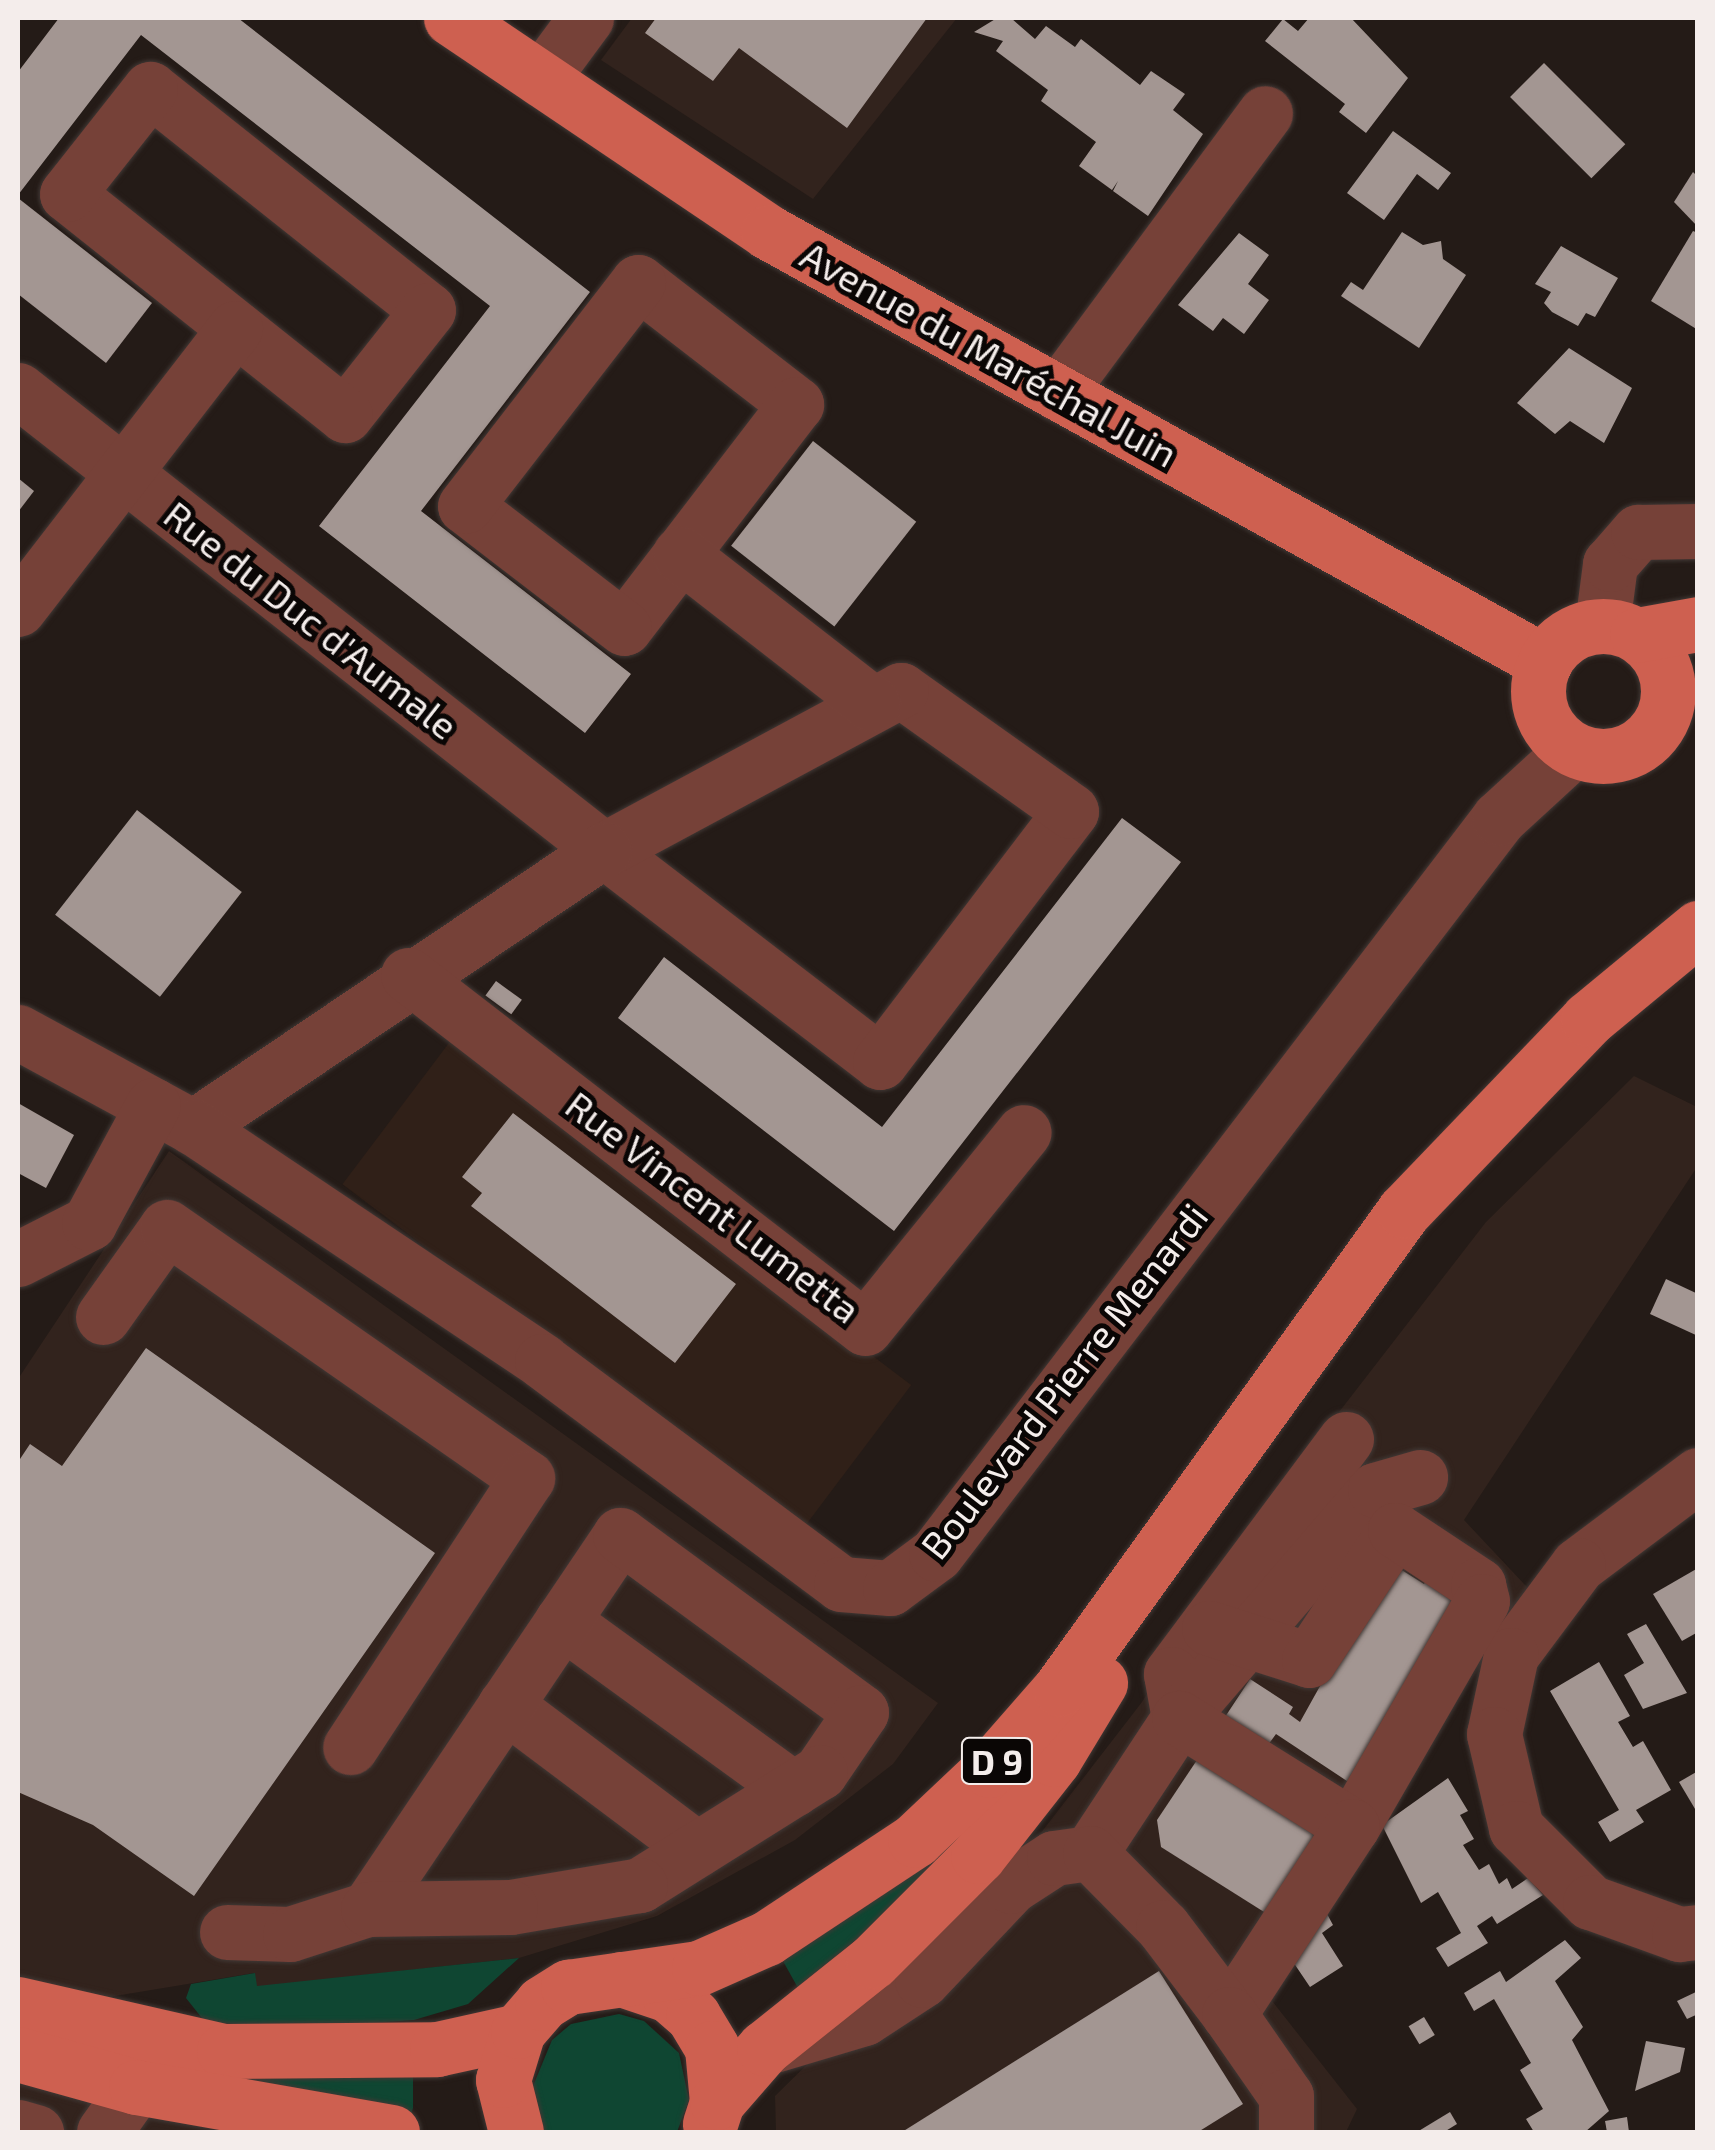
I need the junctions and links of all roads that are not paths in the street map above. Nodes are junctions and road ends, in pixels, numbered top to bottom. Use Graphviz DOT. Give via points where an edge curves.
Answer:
graph roads {
  1 [pos="450,18"];
  2 [pos="586,18"];
  3 [pos="542,79"];
  4 [pos="1266,112"];
  5 [pos="235,328"];
  6 [pos="18,390"];
  7 [pos="1058,393"];
  8 [pos="123,472"];
  9 [pos="1698,531"];
  10 [pos="680,554"];
  11 [pos="18,609"];
  12 [pos="1698,624"];
  13 [pos="1619,630"];
  14 [pos="1545,662"];
  15 [pos="1683,696"];
  16 [pos="887,697"];
  17 [pos="1573,750"];
  18 [pos="604,850"];
  19 [pos="1698,928"];
  20 [pos="408,976"];
  21 [pos="18,1032"];
  22 [pos="173,1116"];
  23 [pos="1024,1132"];
  24 [pos="18,1259"];
  25 [pos="102,1317"];
  26 [pos="1271,1402"];
  27 [pos="1346,1440"];
  28 [pos="1698,1475"];
  29 [pos="1420,1477"];
  30 [pos="562,1621"];
  31 [pos="1222,1633"];
  32 [pos="505,1705"];
  33 [pos="1179,1718"];
  34 [pos="350,1746"];
  35 [pos="793,1789"];
  36 [pos="1352,1826"];
  37 [pos="698,1849"];
  38 [pos="1090,1853"];
  39 [pos="368,1908"];
  40 [pos="226,1932"];
  41 [pos="1698,1932"];
  42 [pos="612,1978"];
  43 [pos="18,2004"];
  44 [pos="1230,2014"];
  45 [pos="518,2031"];
  46 [pos="764,2048"];
  47 [pos="18,2054"];
  48 [pos="136,2087"];
  49 [pos="717,2120"];
  50 [pos="18,2127"];
  51 [pos="36,2132"];
  52 [pos="104,2132"];
  53 [pos="392,2132"];
  54 [pos="516,2132"];
  55 [pos="1286,2132"];
  1 -- 3 [label="main road, Avenue du Maréchal Juin"];
  2 -- 3 [label="street"];
  3 -- 7 [label="main road, Avenue du Maréchal Juin" via="768,232"];
  4 -- 7 [label="street"];
  5 -- 5 [label="street" via="345,415 428,310 150,89 67,194"];
  5 -- 8 [label="street"];
  6 -- 8 [label="street, Rue du Duc d'Aumale"];
  7 -- 14 [label="main road, Avenue du Maréchal Juin"];
  8 -- 11 [label="street"];
  8 -- 18 [label="street, Rue du Duc d'Aumale"];
  9 -- 13 [label="street" via="1638,532 1610,564"];
  10 -- 10 [label="street" via="796,404 638,282 466,506 624,628"];
  10 -- 16 [label="street"];
  12 -- 13 [label="main road"];
  13 -- 14 [label="main road" via="1568,636"];
  13 -- 15 [label="main road" via="1655,654"];
  14 -- 17 [label="main road" via="1539,702 1557,737"];
  15 -- 17 [label="main road" via="1637,747 1616,756"];
  16 -- 18 [label="street"];
  16 -- 18 [label="street" via="1071,811 880,1062"];
  17 -- 22 [label="street, Boulevard Pierre Menardi" via="1499,818 936,1554 890,1588 840,1584 542,1361"];
  18 -- 20 [label="street"];
  19 -- 26 [label="main road, D 9" via="1495,1109 1404,1211"];
  20 -- 22 [label="street"];
  20 -- 23 [label="street, Rue Vincent Lumetta" via="866,1328"];
  21 -- 22 [label="street, Boulevard Pierre Menardi"];
  22 -- 24 [label="street" via="88,1223"];
  25 -- 34 [label="street" via="167,1226 527,1478"];
  26 -- 42 [label="main road, D 9" via="1060,1689 915,1840 766,1938 699,1968"];
  26 -- 46 [label="main road, D 9" via="1054,1759 978,1856 873,1961"];
  27 -- 31 [label="street"];
  28 -- 41 [label="street" via="1578,1565 1511,1656 1494,1734 1516,1828 1590,1902 1678,1934"];
  29 -- 31 [label="street" via="1375,1490"];
  30 -- 32 [label="street"];
  30 -- 35 [label="street"];
  30 -- 35 [label="street" via="620,1534 860,1712 820,1772"];
  31 -- 33 [label="street"];
  31 -- 36 [label="street" via="1309,1660 1395,1530 1478,1585 1482,1600"];
  32 -- 37 [label="street"];
  32 -- 39 [label="street"];
  33 -- 36 [label="street"];
  33 -- 38 [label="street"];
  35 -- 37 [label="street"];
  36 -- 44 [label="street"];
  37 -- 39 [label="street" via="640,1885 510,1907"];
  38 -- 44 [label="street" via="1163,1928"];
  38 -- 46 [label="street" via="1054,1858 1012,1886 922,1980 864,2018"];
  39 -- 40 [label="street" via="290,1934"];
  42 -- 45 [label="main road" via="568,1986"];
  42 -- 49 [label="main road" via="670,1995 693,2016 712,2048"];
  43 -- 45 [label="main road" via="224,2051 437,2049"];
  44 -- 55 [label="street" via="1286,2096"];
  45 -- 54 [label="main road" via="504,2080"];
  46 -- 49 [label="main road, D 9"];
  47 -- 48 [label="main road"];
  48 -- 52 [label="street"];
  48 -- 53 [label="main road"];
  50 -- 51 [label="street"];
}
